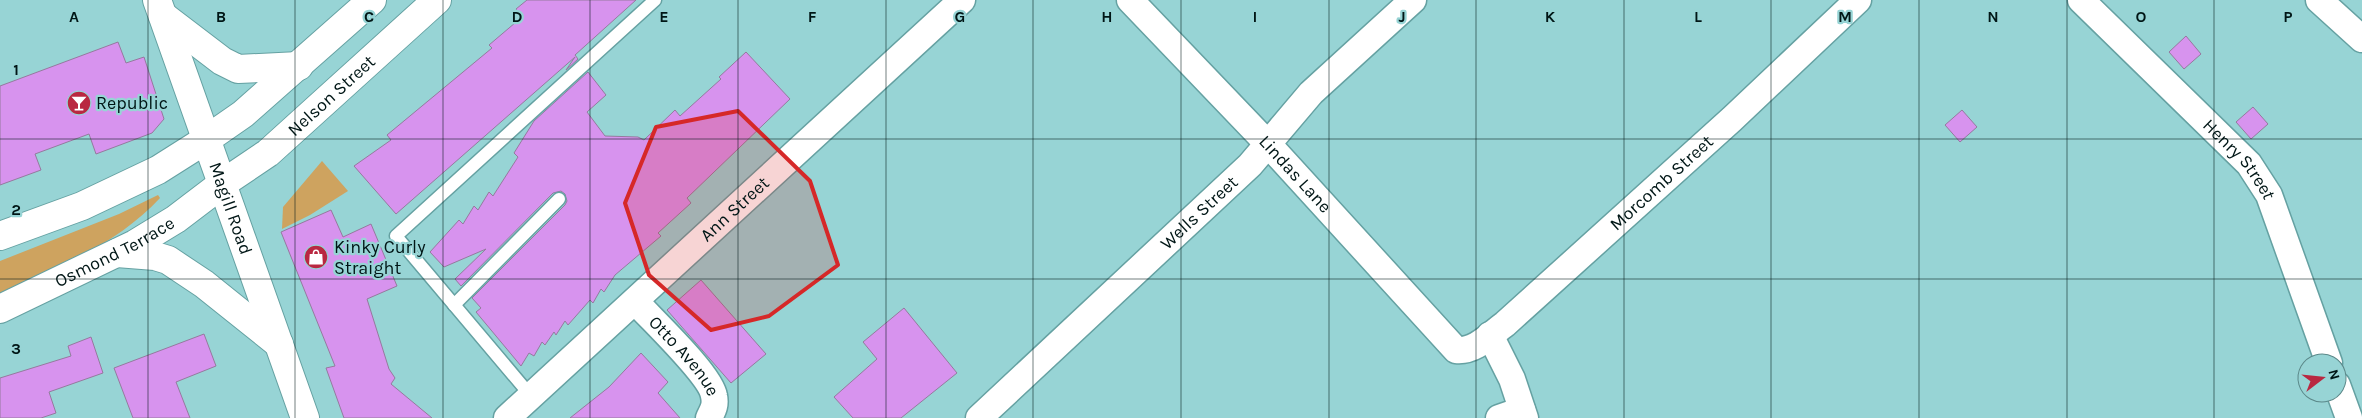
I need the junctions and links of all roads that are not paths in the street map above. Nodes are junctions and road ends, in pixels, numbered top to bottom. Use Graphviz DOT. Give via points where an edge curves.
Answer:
graph roads {
  1 [pos="372,0"];
  2 [pos="437,0"];
  3 [pos="655,0"];
  4 [pos="962,0"];
  5 [pos="1130,0"];
  6 [pos="1414,0"];
  7 [pos="1858,0"];
  8 [pos="2082,0"];
  9 [pos="2319,0"];
  10 [pos="160,8"];
  11 [pos="2362,39"];
  12 [pos="299,66"];
  13 [pos="206,139"];
  14 [pos="1268,144"];
  15 [pos="222,184"];
  16 [pos="559,199"];
  17 [pos="0,236"];
  18 [pos="117,253"];
  19 [pos="635,301"];
  20 [pos="454,305"];
  21 [pos="0,309"];
  22 [pos="1490,334"];
  23 [pos="279,344"];
  24 [pos="1456,350"];
  25 [pos="2325,353"];
  26 [pos="532,396"];
  27 [pos="2344,403"];
  28 [pos="1515,415"];
  29 [pos="305,418"];
  30 [pos="507,418"];
  31 [pos="709,418"];
  32 [pos="978,418"];
  33 [pos="2349,418"];
  1 -- 12 [label="main road"];
  2 -- 15 [label="main road, Nelson Street" via="268,153"];
  3 -- 20 [label="lane" via="396,236"];
  4 -- 19 [label="street, Ann Street"];
  5 -- 14 [label="street, Lindas Lane"];
  6 -- 14 [label="street, Wells Street" via="1311,93"];
  7 -- 22 [label="street, Morcomb Street" via="1732,120"];
  8 -- 25 [label="street, Henry Street" via="2249,164 2262,181"];
  9 -- 11 [label="street"];
  10 -- 12 [label="main road" via="222,61 238,69"];
  10 -- 13 [label="main road, Magill Road"];
  12 -- 13 [label="main road" via="243,114"];
  13 -- 15 [label="main road, Magill Road"];
  13 -- 17 [label="main road" via="158,170 82,206"];
  14 -- 24 [label="street, Lindas Lane"];
  14 -- 32 [label="street, Wells Street" via="1250,166"];
  15 -- 18 [label="main road, Osmond Terrace" via="176,219"];
  15 -- 23 [label="main road, Magill Road"];
  16 -- 20 [label="lane"];
  18 -- 21 [label="main road, Osmond Terrace"];
  18 -- 23 [label="main road" via="168,260 204,284"];
  19 -- 26 [label="street, Ann Street"];
  19 -- 31 [label="street, Otto Avenue" via="704,376 714,394 715,408"];
  20 -- 26 [label="lane"];
  22 -- 24 [label="street, Morcomb Street" via="1472,348"];
  22 -- 28 [label="street" via="1512,379"];
  23 -- 29 [label="main road, Magill Road"];
  26 -- 30 [label="street, Ann Street"];
  27 -- 33 [label="street"];
}
